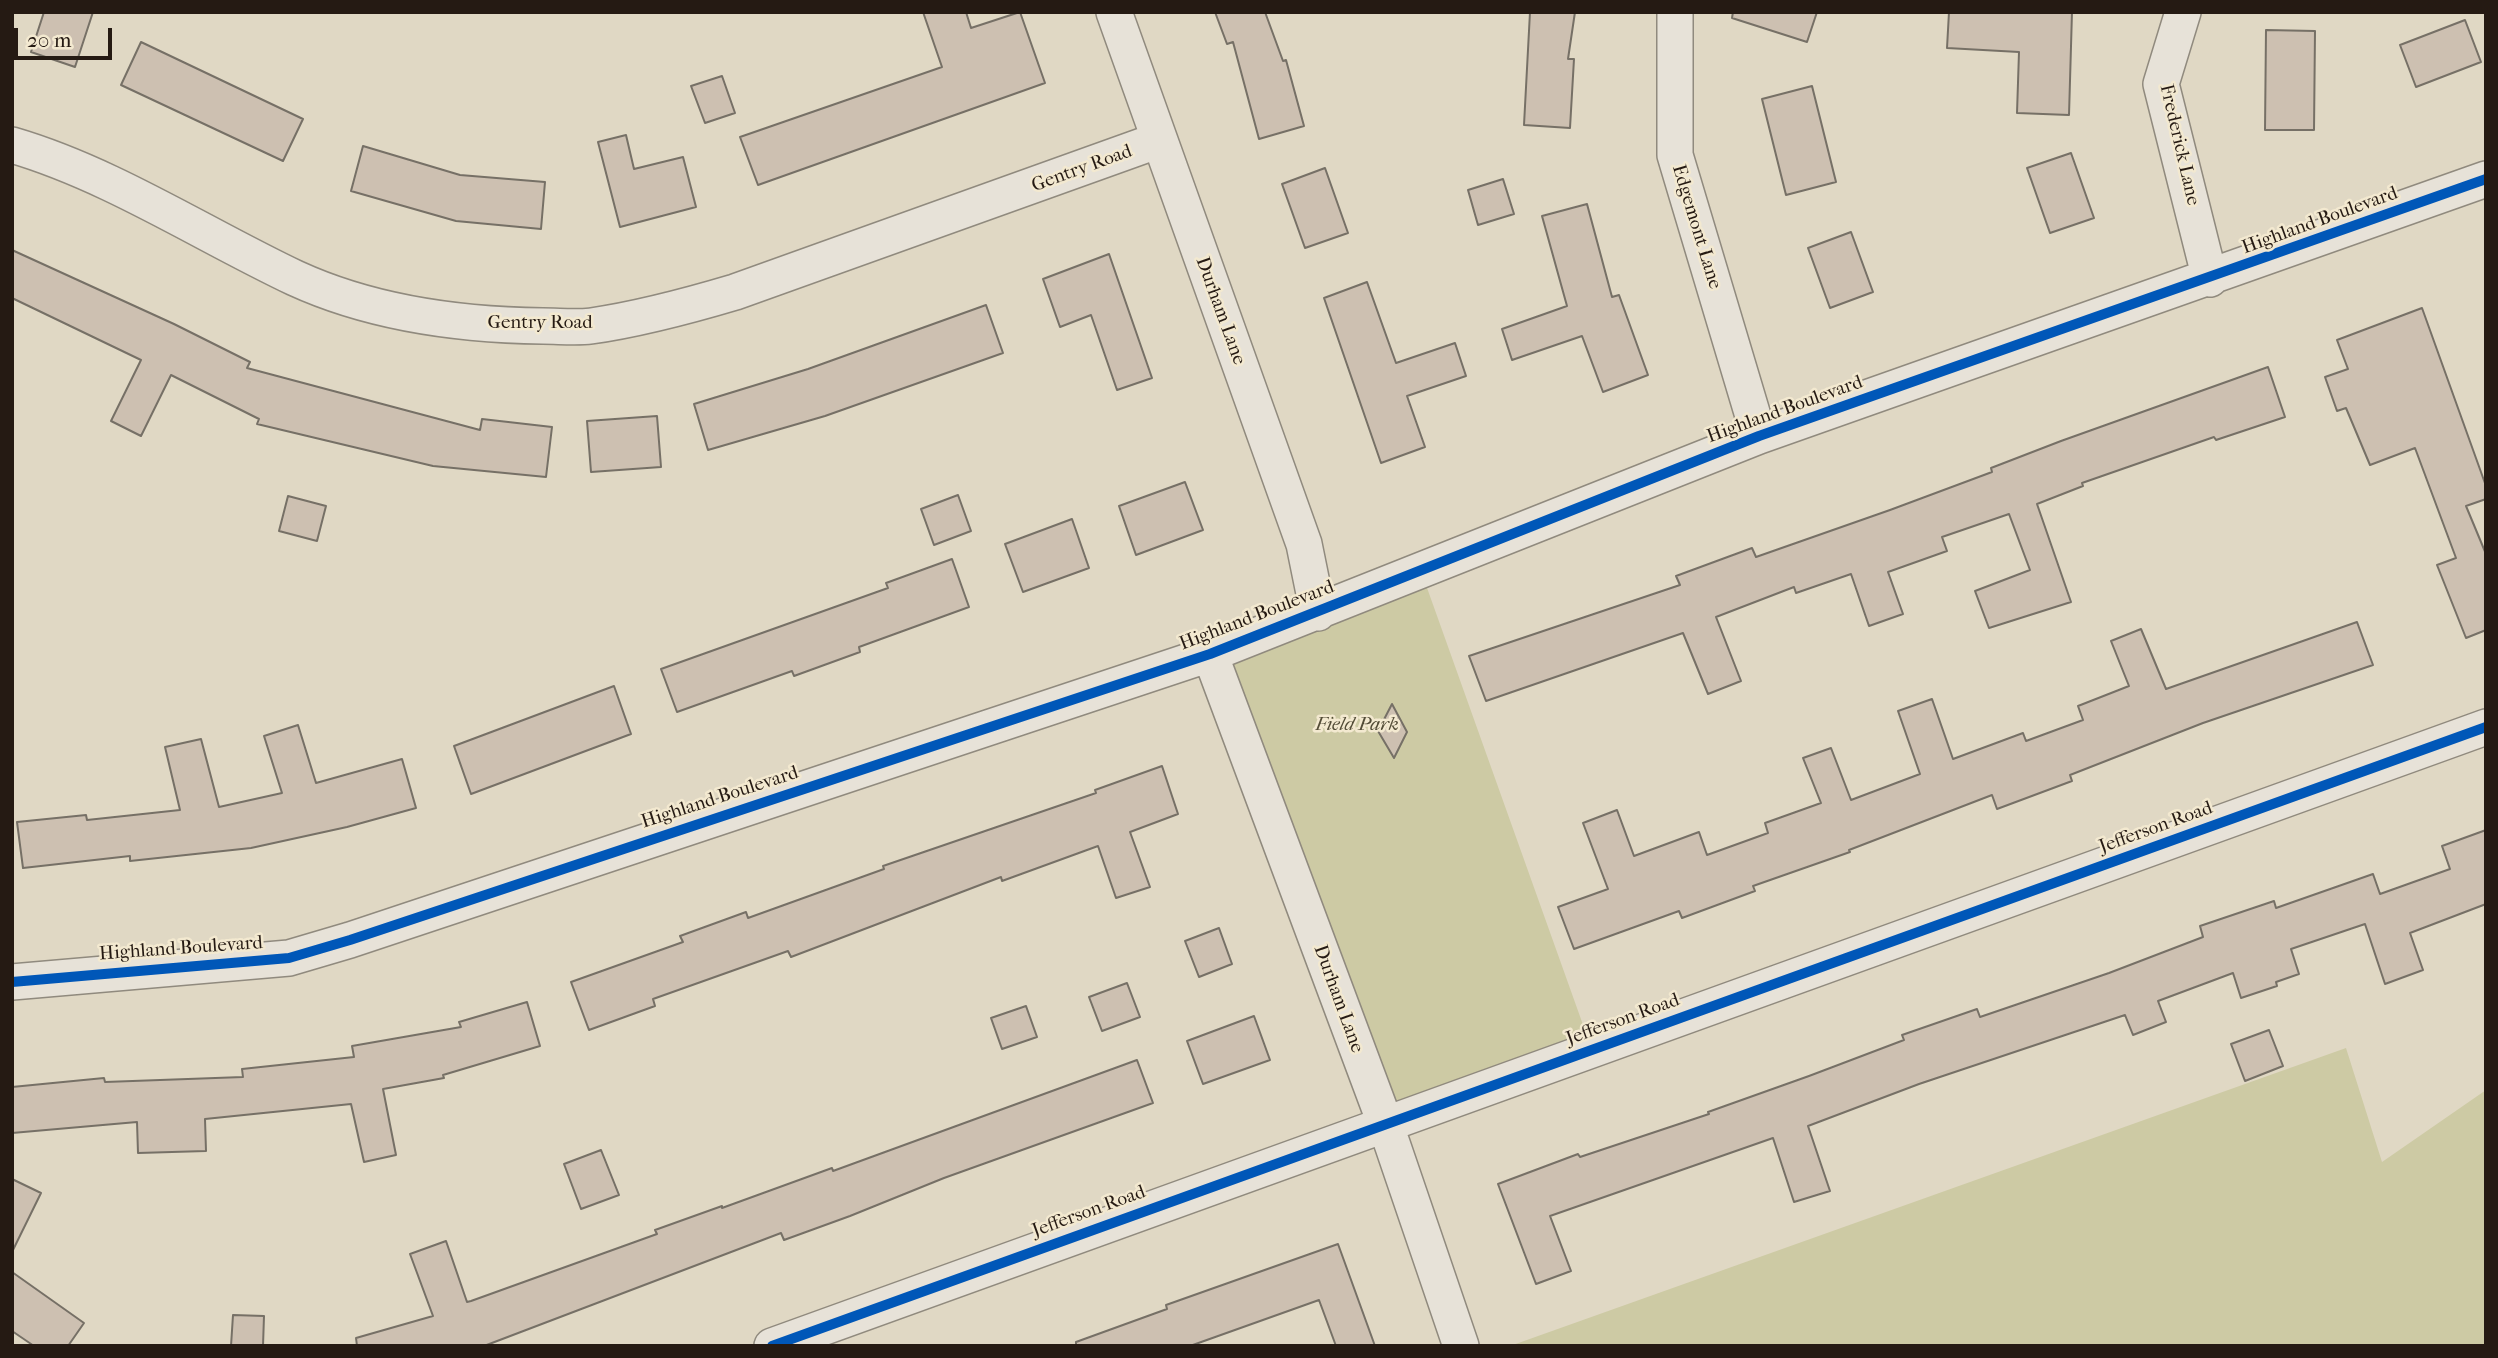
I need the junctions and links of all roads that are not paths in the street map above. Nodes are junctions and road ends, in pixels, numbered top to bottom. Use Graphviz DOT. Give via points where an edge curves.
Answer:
graph roads {
  1 [pos="1114,12"];
  2 [pos="1675,12"];
  3 [pos="2183,12"];
  4 [pos="1159,141"];
  5 [pos="12,145"];
  6 [pos="2485,183"];
  7 [pos="2210,279"];
  8 [pos="1759,436"];
  9 [pos="1318,613"];
  10 [pos="1210,654"];
  11 [pos="2486,727"];
  12 [pos="12,982"];
  13 [pos="1385,1123"];
  14 [pos="772,1346"];
  15 [pos="1461,1346"];
  1 -- 4 [label="street, Durham Lane"];
  2 -- 8 [label="street, Edgemont Lane" via="1675,155"];
  3 -- 7 [label="street, Frederick Lane" via="2161,83"];
  4 -- 5 [label="street, Gentry Road" via="735,292 665,312 589,326 437,319 367,303 298,279 86,172"];
  4 -- 9 [label="street, Durham Lane" via="1304,544"];
  6 -- 7 [label="street, Highland Boulevard"];
  7 -- 8 [label="street, Highland Boulevard"];
  8 -- 9 [label="street, Highland Boulevard"];
  9 -- 10 [label="street, Highland Boulevard"];
  10 -- 12 [label="street, Highland Boulevard" via="289,958"];
  10 -- 13 [label="street, Durham Lane"];
  11 -- 13 [label="street, Jefferson Road"];
  13 -- 14 [label="street, Jefferson Road"];
  13 -- 15 [label="street, Durham Lane"];
}
